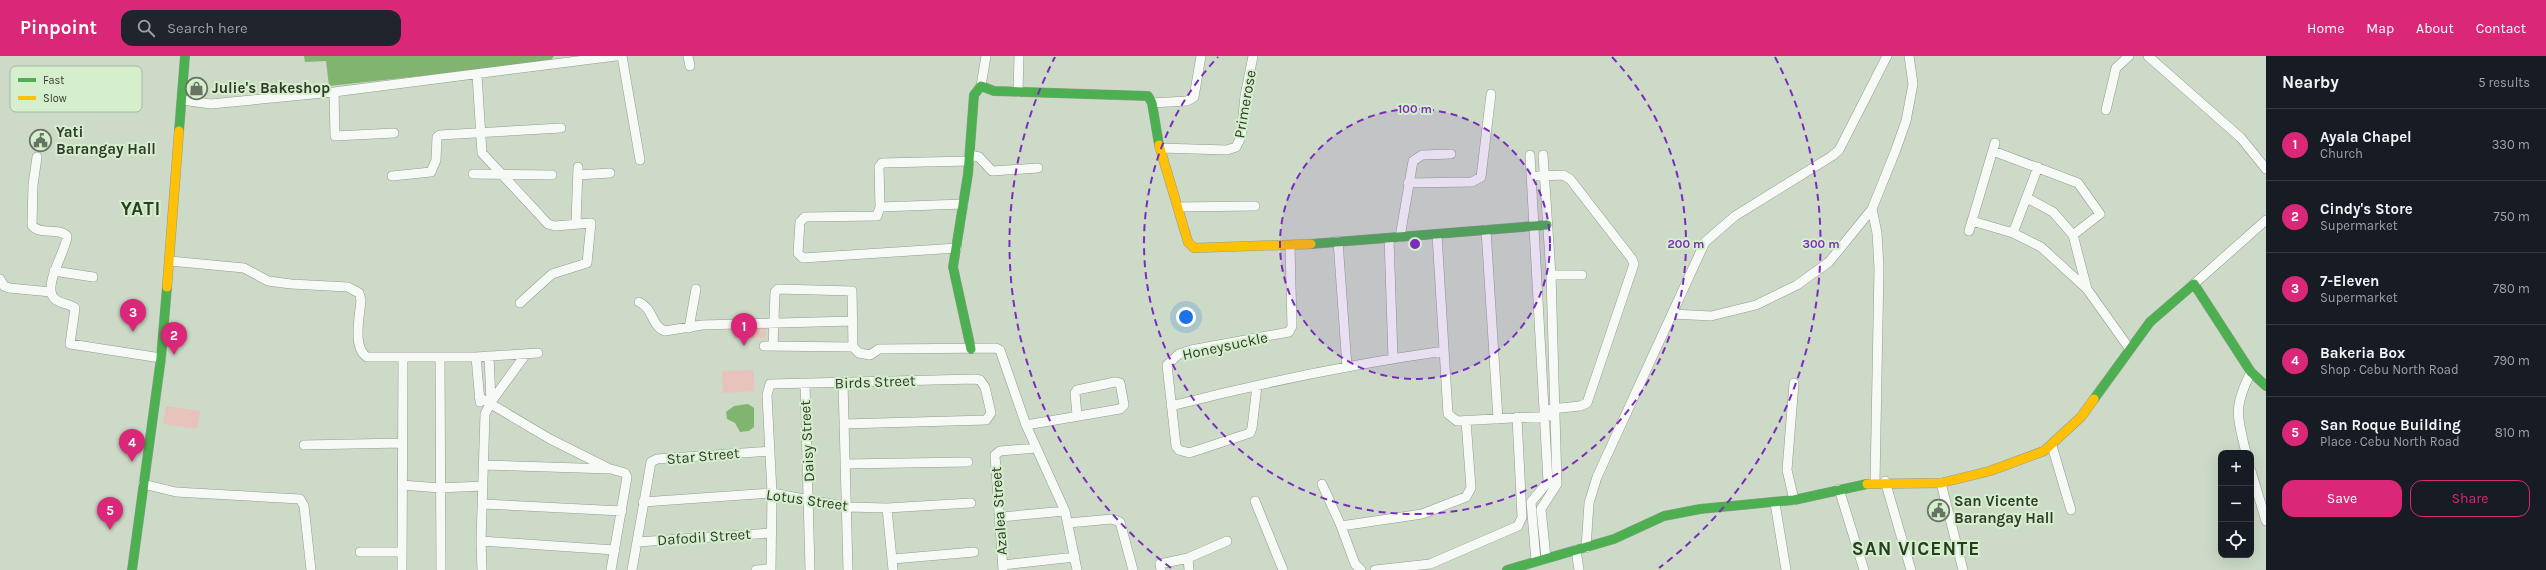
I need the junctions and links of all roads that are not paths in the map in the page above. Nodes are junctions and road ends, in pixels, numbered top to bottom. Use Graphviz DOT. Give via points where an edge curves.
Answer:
graph roads {
  1 [pos="185,56"];
  2 [pos="616,56"];
  3 [pos="622,56"];
  4 [pos="688,56"];
  5 [pos="986,56"];
  6 [pos="1019,56"];
  7 [pos="1201,56"];
  8 [pos="1254,56"];
  9 [pos="1887,56"];
  10 [pos="1909,56"];
  11 [pos="2129,56"];
  12 [pos="2148,56"];
  13 [pos="690,66"];
  14 [pos="477,75"];
  15 [pos="981,86"];
  16 [pos="334,92"];
  17 [pos="1018,92"];
  18 [pos="1491,94"];
  19 [pos="182,100"];
  20 [pos="1152,103"];
  21 [pos="2106,110"];
  22 [pos="561,128"];
  23 [pos="481,131"];
  24 [pos="394,133"];
  25 [pos="1160,148"];
  26 [pos="1451,154"];
  27 [pos="1530,155"];
  28 [pos="1543,155"];
  29 [pos="37,157"];
  30 [pos="970,158"];
  31 [pos="640,160"];
  32 [pos="2038,167"];
  33 [pos="1038,168"];
  34 [pos="2266,169"];
  35 [pos="610,173"];
  36 [pos="473,174"];
  37 [pos="501,174"];
  38 [pos="552,175"];
  39 [pos="1544,175"];
  40 [pos="392,176"];
  41 [pos="1531,177"];
  42 [pos="1408,183"];
  43 [pos="2027,198"];
  44 [pos="963,204"];
  45 [pos="1255,206"];
  46 [pos="880,207"];
  47 [pos="1178,207"];
  48 [pos="1872,209"];
  49 [pos="2266,220"];
  50 [pos="1972,221"];
  51 [pos="576,224"];
  52 [pos="1547,225"];
  53 [pos="1534,227"];
  54 [pos="1486,230"];
  55 [pos="1969,230"];
  56 [pos="2013,233"];
  57 [pos="2073,234"];
  58 [pos="1436,235"];
  59 [pos="1400,237"];
  60 [pos="1389,238"];
  61 [pos="1338,241"];
  62 [pos="1290,246"];
  63 [pos="957,248"];
  64 [pos="170,260"];
  65 [pos="54,271"];
  66 [pos="1551,275"];
  67 [pos="1582,275"];
  68 [pos="93,277"];
  69 [pos="0,279"];
  70 [pos="2194,284"];
  71 [pos="696,289"];
  72 [pos="2087,289"];
  73 [pos="51,292"];
  74 [pos="639,302"];
  75 [pos="520,303"];
  76 [pos="1672,314"];
  77 [pos="852,321"];
  78 [pos="773,324"];
  79 [pos="689,328"];
  80 [pos="853,348"];
  81 [pos="2129,348"];
  82 [pos="971,349"];
  83 [pos="1444,351"];
  84 [pos="538,353"];
  85 [pos="526,354"];
  86 [pos="489,356"];
  87 [pos="403,357"];
  88 [pos="440,357"];
  89 [pos="476,357"];
  90 [pos="161,358"];
  91 [pos="1393,358"];
  92 [pos="1347,367"];
  93 [pos="2251,372"];
  94 [pos="843,383"];
  95 [pos="1794,383"];
  96 [pos="805,384"];
  97 [pos="1257,386"];
  98 [pos="2266,386"];
  99 [pos="479,397"];
  100 [pos="491,402"];
  101 [pos="1171,406"];
  102 [pos="1556,412"];
  103 [pos="1545,413"];
  104 [pos="485,414"];
  105 [pos="1077,415"];
  106 [pos="1517,418"];
  107 [pos="1498,419"];
  108 [pos="1466,421"];
  109 [pos="844,424"];
  110 [pos="1026,425"];
  111 [pos="402,443"];
  112 [pos="304,445"];
  113 [pos="2052,446"];
  114 [pos="1036,448"];
  115 [pos="2245,450"];
  116 [pos="770,451"];
  117 [pos="968,462"];
  118 [pos="845,464"];
  119 [pos="484,465"];
  120 [pos="611,469"];
  121 [pos="1885,481"];
  122 [pos="2254,481"];
  123 [pos="1875,482"];
  124 [pos="1940,483"];
  125 [pos="143,484"];
  126 [pos="1322,484"];
  127 [pos="402,486"];
  128 [pos="483,486"];
  129 [pos="440,488"];
  130 [pos="1839,489"];
  131 [pos="772,493"];
  132 [pos="1794,500"];
  133 [pos="810,501"];
  134 [pos="1255,501"];
  135 [pos="643,502"];
  136 [pos="971,503"];
  137 [pos="1775,503"];
  138 [pos="483,504"];
  139 [pos="847,507"];
  140 [pos="887,508"];
  141 [pos="2070,510"];
  142 [pos="622,511"];
  143 [pos="1065,512"];
  144 [pos="1001,518"];
  145 [pos="2266,521"];
  146 [pos="1068,523"];
  147 [pos="1341,526"];
  148 [pos="771,533"];
  149 [pos="481,541"];
  150 [pos="1227,541"];
  151 [pos="637,542"];
  152 [pos="1586,548"];
  153 [pos="615,550"];
  154 [pos="1576,550"];
  155 [pos="360,552"];
  156 [pos="402,552"];
  157 [pos="974,552"];
  158 [pos="1075,557"];
  159 [pos="1188,558"];
  160 [pos="1546,558"];
  161 [pos="893,559"];
  162 [pos="1536,561"];
  163 [pos="1003,568"];
  164 [pos="132,570"];
  165 [pos="311,570"];
  166 [pos="402,570"];
  167 [pos="441,570"];
  168 [pos="482,570"];
  169 [pos="611,570"];
  170 [pos="632,570"];
  171 [pos="756,570"];
  172 [pos="771,570"];
  173 [pos="810,570"];
  174 [pos="848,570"];
  175 [pos="894,570"];
  176 [pos="1077,570"];
  177 [pos="1133,570"];
  178 [pos="1161,570"];
  179 [pos="1190,570"];
  180 [pos="1284,570"];
  181 [pos="1361,570"];
  182 [pos="1376,570"];
  183 [pos="1507,570"];
  184 [pos="1579,570"];
  185 [pos="1786,570"];
  186 [pos="1864,570"];
  187 [pos="1911,570"];
  188 [pos="1963,570"];
  1 -- 19 [label="street"];
  2 -- 14 [label="street"];
  3 -- 31 [label="street"];
  4 -- 13 [label="street"];
  5 -- 15 [label="street"];
  6 -- 17 [label="street"];
  7 -- 20 [label="street" via="1194,97 1186,101"];
  8 -- 25 [label="street, Primerose" via="1245,96 1241,137 1236,147 1227,150"];
  9 -- 76 [label="street" via="1839,150 1735,216 1705,242"];
  10 -- 48 [label="street" via="1913,84 1906,120"];
  11 -- 21 [label="street" via="2116,68"];
  12 -- 34 [label="street" via="2241,138"];
  14 -- 16 [label="street"];
  14 -- 23 [label="street"];
  15 -- 17 [label="street"];
  15 -- 30 [label="street" via="974,95"];
  16 -- 19 [label="street" via="211,104"];
  16 -- 24 [label="street" via="335,136"];
  17 -- 20 [label="street" via="1145,94"];
  18 -- 42 [label="street" via="1481,177 1472,182"];
  19 -- 64 [label="street"];
  20 -- 25 [label="street"];
  22 -- 23 [label="street"];
  23 -- 37 [label="street" via="482,153"];
  23 -- 40 [label="street" via="440,135 437,137 436,160 431,172"];
  25 -- 47 [label="street"];
  26 -- 42 [label="street" via="1422,155 1416,158 1410,167"];
  27 -- 41 [label="street"];
  28 -- 39 [label="street"];
  29 -- 65 [label="street" via="32,225 38,230 67,236"];
  30 -- 33 [label="street" via="979,157 992,171"];
  30 -- 44 [label="street"];
  30 -- 46 [label="street" via="882,163 879,167"];
  32 -- 43 [label="street"];
  32 -- 50 [label="street" via="1994,147"];
  32 -- 57 [label="street" via="2078,183 2100,212 2099,216"];
  35 -- 51 [label="street" via="578,171"];
  36 -- 37 [label="street"];
  37 -- 38 [label="street"];
  37 -- 51 [label="street" via="548,224"];
  39 -- 41 [label="street"];
  39 -- 52 [label="street"];
  39 -- 102 [label="street" via="1563,175 1570,178 1634,264 1589,399 1580,406"];
  41 -- 53 [label="street"];
  42 -- 59 [label="street"];
  43 -- 56 [label="street"];
  43 -- 57 [label="street" via="2053,212"];
  44 -- 46 [label="street"];
  44 -- 63 [label="street"];
  45 -- 47 [label="street"];
  46 -- 63 [label="street" via="876,217 802,218 799,255 804,258"];
  47 -- 62 [label="street" via="1188,242 1194,248"];
  48 -- 76 [label="street" via="1829,262 1797,285 1756,304 1733,311 1711,316"];
  48 -- 123 [label="street" via="1877,233 1879,268"];
  49 -- 70 [label="street"];
  50 -- 55 [label="street"];
  50 -- 56 [label="street"];
  51 -- 75 [label="street" via="591,223 587,263 552,274"];
  52 -- 53 [label="street"];
  52 -- 66 [label="street"];
  53 -- 54 [label="street"];
  53 -- 103 [label="street"];
  54 -- 58 [label="street"];
  54 -- 107 [label="street"];
  56 -- 72 [label="street" via="2040,246"];
  57 -- 72 [label="street"];
  58 -- 59 [label="street"];
  58 -- 83 [label="street"];
  59 -- 60 [label="street"];
  60 -- 61 [label="street"];
  60 -- 91 [label="street"];
  61 -- 62 [label="street"];
  61 -- 92 [label="street"];
  62 -- 101 [label="street, Honeysuckle" via="1292,326 1289,332 1179,354 1167,365"];
  63 -- 82 [label="street" via="954,272"];
  64 -- 87 [label="street" via="244,268 268,281 348,287 359,293 361,300 359,346 362,354"];
  64 -- 90 [label="street"];
  65 -- 68 [label="street"];
  65 -- 73 [label="street"];
  66 -- 67 [label="street"];
  66 -- 102 [label="street"];
  69 -- 73 [label="street" via="4,286 9,288"];
  70 -- 81 [label="street" via="2150,322"];
  70 -- 93 [label="street"];
  71 -- 79 [label="street"];
  72 -- 81 [label="street"];
  73 -- 90 [label="street" via="56,300 75,308 70,344"];
  74 -- 79 [label="street" via="648,307 653,319 663,330"];
  76 -- 152 [label="street" via="1597,477 1589,503"];
  77 -- 78 [label="street"];
  77 -- 78 [label="street" via="852,291 778,289 774,292"];
  77 -- 80 [label="street"];
  78 -- 79 [label="street" via="702,325"];
  78 -- 80 [label="street" via="768,346"];
  80 -- 82 [label="street" via="859,354 866,355 873,354 878,349"];
  81 -- 113 [label="street" via="2081,417"];
  82 -- 110 [label="street" via="996,348 1001,351"];
  83 -- 91 [label="street"];
  83 -- 108 [label="street" via="1448,414 1457,421"];
  84 -- 85 [label="street"];
  85 -- 86 [label="street"];
  85 -- 100 [label="street"];
  86 -- 89 [label="street"];
  86 -- 100 [label="street"];
  87 -- 88 [label="street"];
  87 -- 111 [label="street"];
  88 -- 89 [label="street"];
  88 -- 129 [label="street"];
  89 -- 99 [label="street"];
  90 -- 125 [label="street"];
  91 -- 92 [label="street"];
  92 -- 97 [label="street"];
  93 -- 98 [label="street"];
  93 -- 115 [label="street" via="2239,396 2236,414"];
  94 -- 96 [label="street, Birds Street"];
  94 -- 109 [label="street"];
  94 -- 109 [label="street, Birds Street" via="980,380 985,387 991,413 986,420"];
  95 -- 132 [label="street" via="1787,470"];
  96 -- 116 [label="street, Birds Street" via="770,384 767,395"];
  96 -- 133 [label="street, Daisy Street"];
  97 -- 101 [label="street"];
  97 -- 101 [label="street, Honeysuckle" via="1250,432 1188,453 1181,453 1176,446"];
  99 -- 100 [label="street"];
  99 -- 104 [label="street"];
  100 -- 104 [label="street"];
  100 -- 120 [label="street" via="550,439"];
  102 -- 103 [label="street"];
  102 -- 160 [label="street" via="1557,485 1541,509"];
  103 -- 106 [label="street"];
  103 -- 162 [label="street" via="1548,484 1532,499 1531,508"];
  104 -- 119 [label="street"];
  105 -- 105 [label="street" via="1077,390 1120,383 1123,407"];
  105 -- 110 [label="street"];
  106 -- 107 [label="street"];
  106 -- 182 [label="street" via="1522,517 1518,526 1430,564"];
  107 -- 108 [label="street"];
  108 -- 147 [label="street" via="1471,488 1466,497 1422,514"];
  109 -- 118 [label="street"];
  110 -- 114 [label="street"];
  111 -- 112 [label="street"];
  111 -- 127 [label="street"];
  113 -- 124 [label="street" via="1990,471"];
  113 -- 141 [label="street"];
  114 -- 143 [label="street" via="1055,485"];
  114 -- 144 [label="street, Azalea Street" via="997,452 995,460"];
  116 -- 131 [label="street"];
  116 -- 135 [label="street, Star Street" via="654,460 649,464"];
  117 -- 118 [label="street"];
  118 -- 139 [label="street"];
  119 -- 120 [label="street"];
  119 -- 128 [label="street"];
  120 -- 142 [label="street" via="622,471 626,475"];
  121 -- 123 [label="street"];
  121 -- 124 [label="street"];
  121 -- 187 [label="street"];
  122 -- 145 [label="street"];
  123 -- 130 [label="street"];
  124 -- 188 [label="street"];
  125 -- 164 [label="street"];
  125 -- 165 [label="street" via="176,492 300,499 304,506"];
  126 -- 147 [label="street"];
  127 -- 129 [label="street"];
  127 -- 156 [label="street"];
  128 -- 129 [label="street"];
  128 -- 138 [label="street"];
  129 -- 167 [label="street"];
  130 -- 132 [label="street"];
  130 -- 186 [label="street"];
  131 -- 133 [label="street, Lotus Street"];
  131 -- 135 [label="street, Lotus Street"];
  131 -- 148 [label="street"];
  132 -- 137 [label="street"];
  133 -- 139 [label="street, Lotus Street"];
  133 -- 173 [label="street, Daisy Street"];
  134 -- 180 [label="street"];
  135 -- 151 [label="street, Star Street"];
  136 -- 140 [label="street, Lotus Street"];
  137 -- 152 [label="street" via="1700,509 1664,516 1614,539"];
  137 -- 185 [label="street"];
  138 -- 142 [label="street"];
  138 -- 149 [label="street"];
  139 -- 140 [label="street, Lotus Street"];
  139 -- 174 [label="street"];
  140 -- 161 [label="street"];
  142 -- 153 [label="street"];
  143 -- 144 [label="street"];
  143 -- 146 [label="street"];
  144 -- 163 [label="street, Azalea Street"];
  146 -- 158 [label="street"];
  146 -- 177 [label="street" via="1112,519 1120,522"];
  147 -- 181 [label="street" via="1355,564"];
  148 -- 151 [label="street, Dafodil Street"];
  148 -- 172 [label="street"];
  149 -- 153 [label="street"];
  149 -- 168 [label="street"];
  150 -- 159 [label="street"];
  151 -- 170 [label="street, Star Street"];
  152 -- 154 [label="street"];
  153 -- 169 [label="street"];
  154 -- 160 [label="street"];
  154 -- 184 [label="street"];
  155 -- 156 [label="street"];
  156 -- 166 [label="street"];
  157 -- 161 [label="street"];
  158 -- 163 [label="street"];
  158 -- 176 [label="street"];
  159 -- 178 [label="street" via="1160,564"];
  159 -- 179 [label="street"];
  160 -- 162 [label="street"];
  161 -- 175 [label="street"];
  162 -- 183 [label="street"];
  171 -- 172 [label="street"];
}
